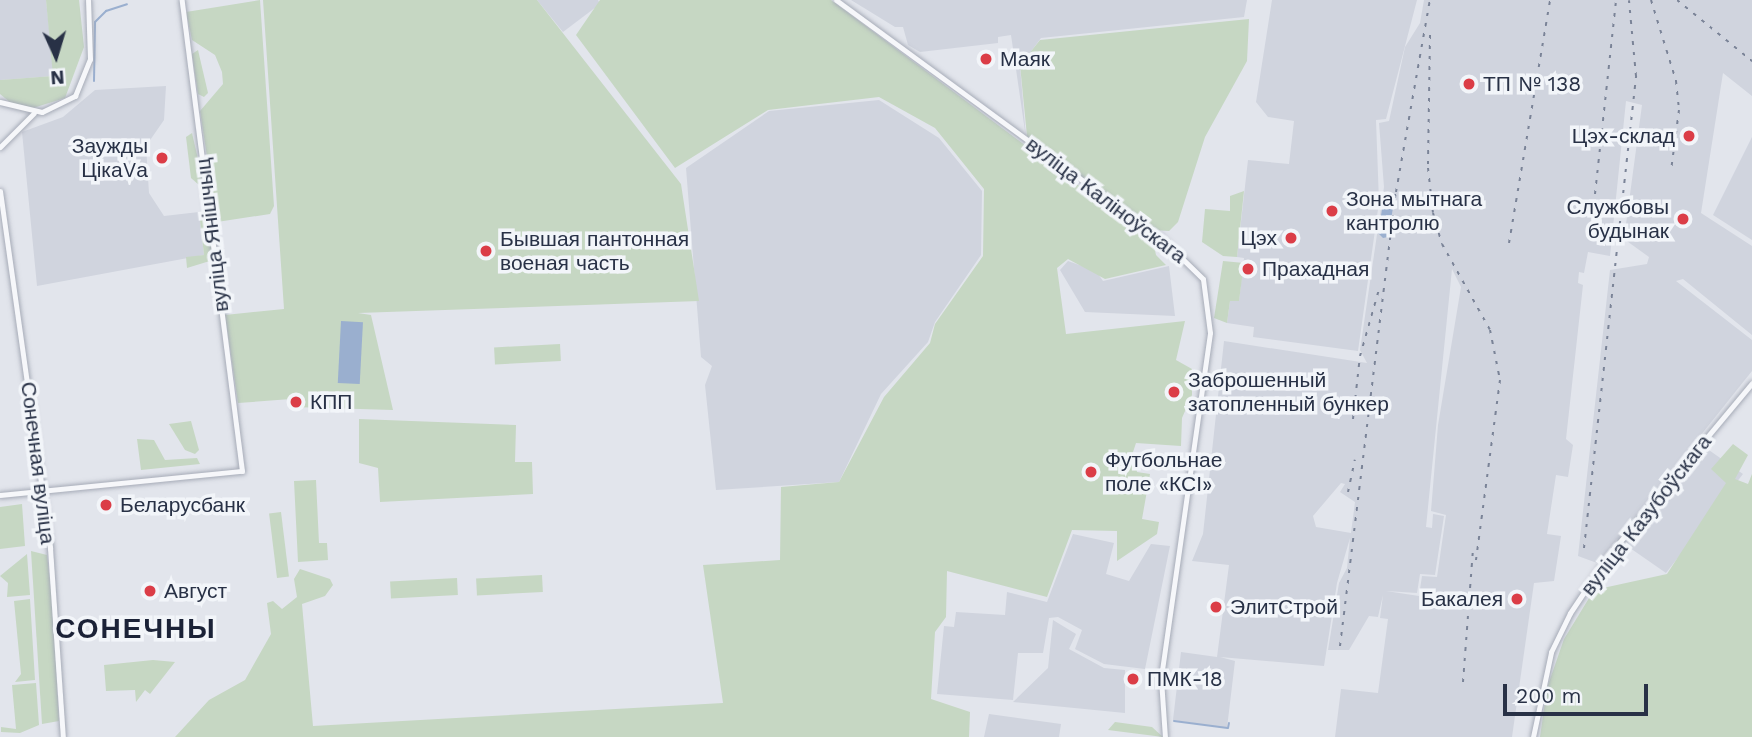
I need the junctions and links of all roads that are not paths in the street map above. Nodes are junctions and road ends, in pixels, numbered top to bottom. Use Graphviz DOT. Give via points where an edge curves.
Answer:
graph roads {
  1 [pos="88,0"];
  2 [pos="182,0"];
  3 [pos="836,0"];
  4 [pos="0,102"];
  5 [pos="34,113"];
  6 [pos="0,147"];
  7 [pos="0,191"];
  8 [pos="1752,383"];
  9 [pos="42,491"];
  10 [pos="0,495"];
  11 [pos="63,737"];
  12 [pos="1165,737"];
  13 [pos="1533,737"];
  1 -- 5 [label="street" via="90,59 83,84 66,104"];
  2 -- 9 [label="street, вуліца Янішчыц" via="242,471"];
  3 -- 12 [label="street, вуліца Каліноўскага" via="1160,237 1203,279 1210,333 1161,679"];
  4 -- 5 [label="street"];
  5 -- 6 [label="street"];
  7 -- 9 [label="street, Сонечная вуліца"];
  8 -- 13 [label="street, вуліца Казубоўскага" via="1608,556 1570,613 1551,652"];
  9 -- 10 [label="street"];
  9 -- 11 [label="street, Сонечная вуліца"];
}
